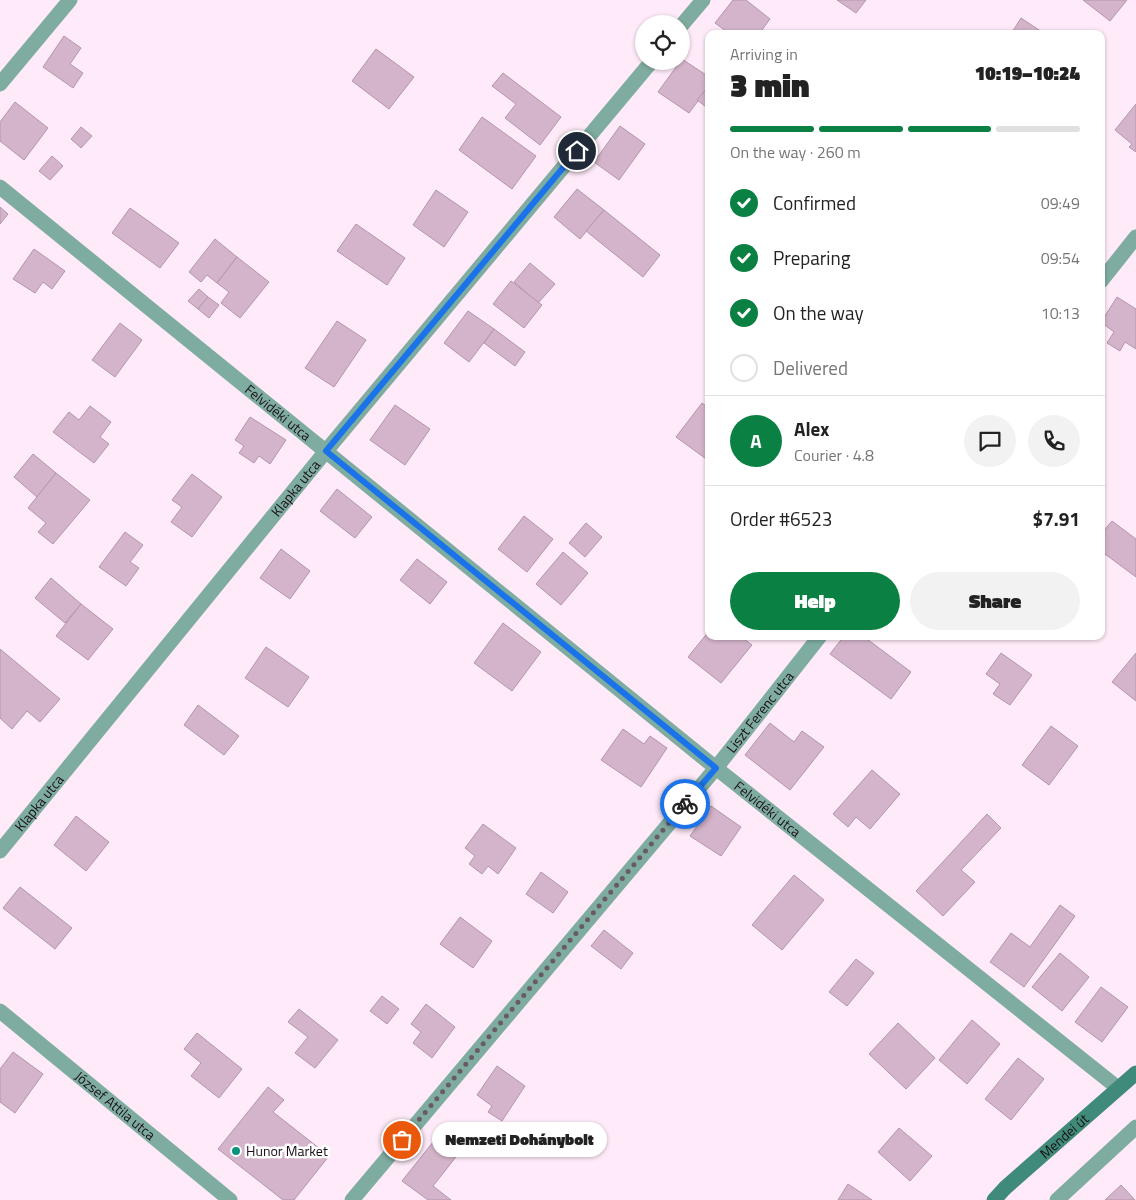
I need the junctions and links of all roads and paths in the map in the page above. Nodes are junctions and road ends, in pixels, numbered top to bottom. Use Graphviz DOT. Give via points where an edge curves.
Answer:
graph roads {
  1 [pos="70,0"];
  2 [pos="703,0"];
  3 [pos="690,15"];
  4 [pos="644,70"];
  5 [pos="0,84"];
  6 [pos="0,187"];
  7 [pos="1136,237"];
  8 [pos="1105,276"];
  9 [pos="326,451"];
  10 [pos="817,640"];
  11 [pos="716,768"];
  12 [pos="0,851"];
  13 [pos="0,1011"];
  14 [pos="1136,1073"];
  15 [pos="1118,1088"];
  16 [pos="1136,1127"];
  17 [pos="230,1200"];
  18 [pos="352,1200"];
  19 [pos="994,1200"];
  20 [pos="1058,1200"];
  1 -- 5 [label="street"];
  2 -- 3 [label="street"];
  4 -- 9 [label="street, Klapka utca"];
  6 -- 9 [label="street, Felvidéki utca"];
  7 -- 8 [label="street"];
  9 -- 11 [label="street, Felvidéki utca"];
  9 -- 12 [label="street, Klapka utca"];
  10 -- 11 [label="street, Liszt Ferenc utca"];
  11 -- 15 [label="street, Felvidéki utca"];
  11 -- 18 [label="street, Liszt Ferenc utca"];
  13 -- 17 [label="street, József Attila utca"];
  14 -- 15 [label="main road, Mendei út"];
  15 -- 19 [label="main road, Mendei út"];
  16 -- 20 [label="street"];
}
